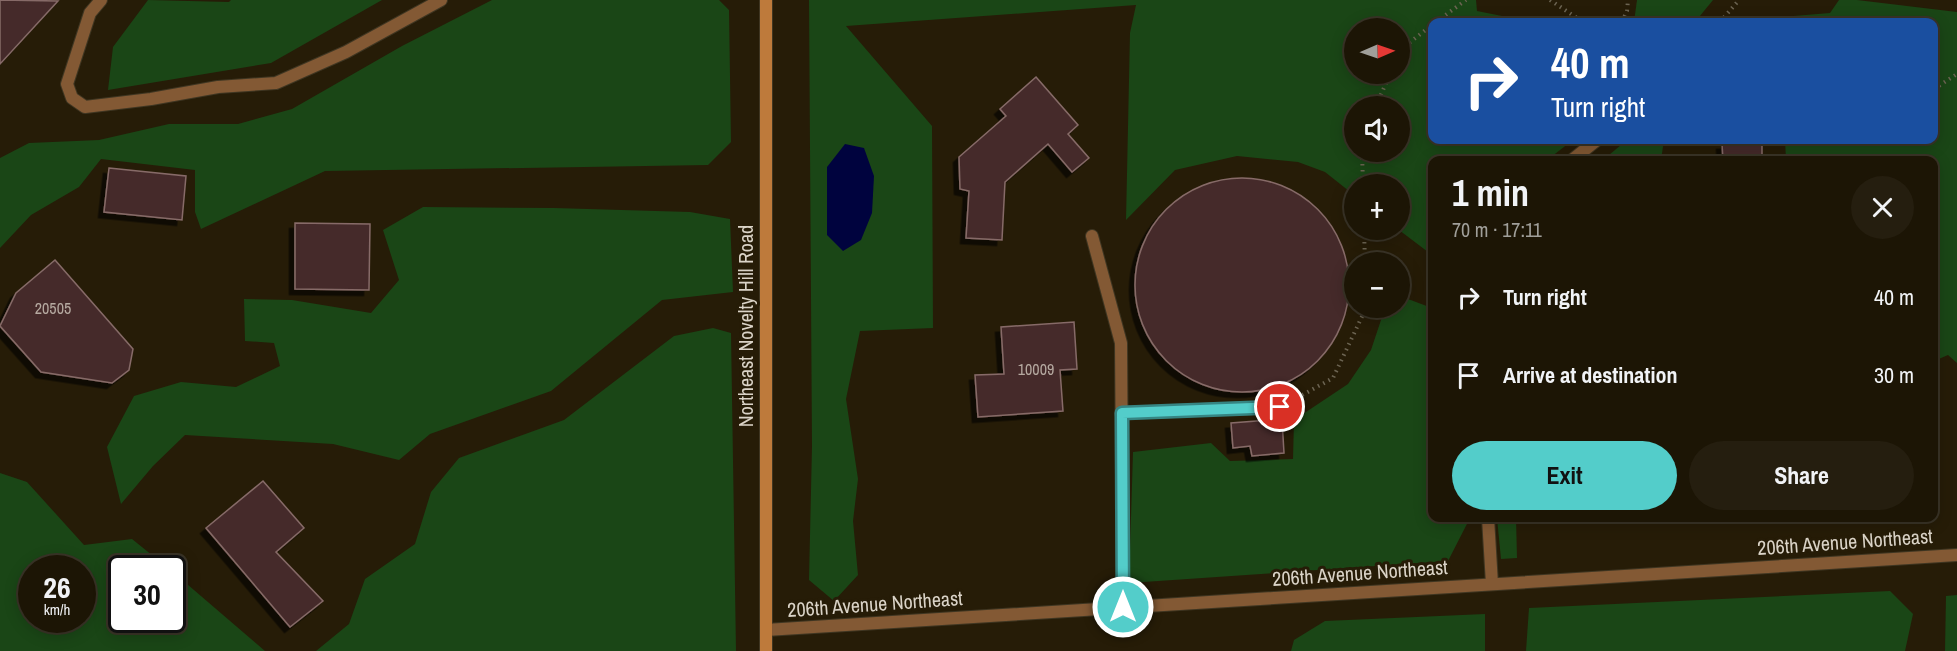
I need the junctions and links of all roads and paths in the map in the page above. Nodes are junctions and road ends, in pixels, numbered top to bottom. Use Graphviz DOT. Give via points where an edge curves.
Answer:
graph roads {
  1 [pos="101,0"];
  2 [pos="441,0"];
  3 [pos="766,0"];
  4 [pos="1466,0"];
  5 [pos="1550,0"];
  6 [pos="1628,0"];
  7 [pos="1739,0"];
  8 [pos="1442,18"];
  9 [pos="1577,18"];
  10 [pos="1624,18"];
  11 [pos="1723,18"];
  12 [pos="1428,29"];
  13 [pos="1410,42"];
  14 [pos="1957,74"];
  15 [pos="1938,86"];
  16 [pos="1593,144"];
  17 [pos="1577,156"];
  18 [pos="1092,236"];
  19 [pos="1361,318"];
  20 [pos="1280,407"];
  21 [pos="1122,413"];
  22 [pos="1488,522"];
  23 [pos="1957,555"];
  24 [pos="1492,584"];
  25 [pos="1123,607"];
  26 [pos="766,630"];
  27 [pos="766,651"];
  1 -- 2 [label="street" via="90,14 67,84 72,98 86,107 218,87 276,84 346,52"];
  3 -- 26 [label="main road, Northeast Novelty Hill Road"];
  4 -- 8 [label="path"];
  5 -- 9 [label="path"];
  6 -- 10 [label="path"];
  7 -- 11 [label="path"];
  12 -- 13 [label="path"];
  14 -- 15 [label="path"];
  16 -- 17 [label="street"];
  18 -- 21 [label="street" via="1121,343"];
  19 -- 20 [label="path" via="1333,378"];
  20 -- 21 [label="street"];
  21 -- 25 [label="street"];
  22 -- 24 [label="street"];
  23 -- 24 [label="street, 206th Avenue Northeast"];
  24 -- 25 [label="street, 206th Avenue Northeast"];
  25 -- 26 [label="street, 206th Avenue Northeast"];
  26 -- 27 [label="main road, Northeast Novelty Hill Road"];
}
